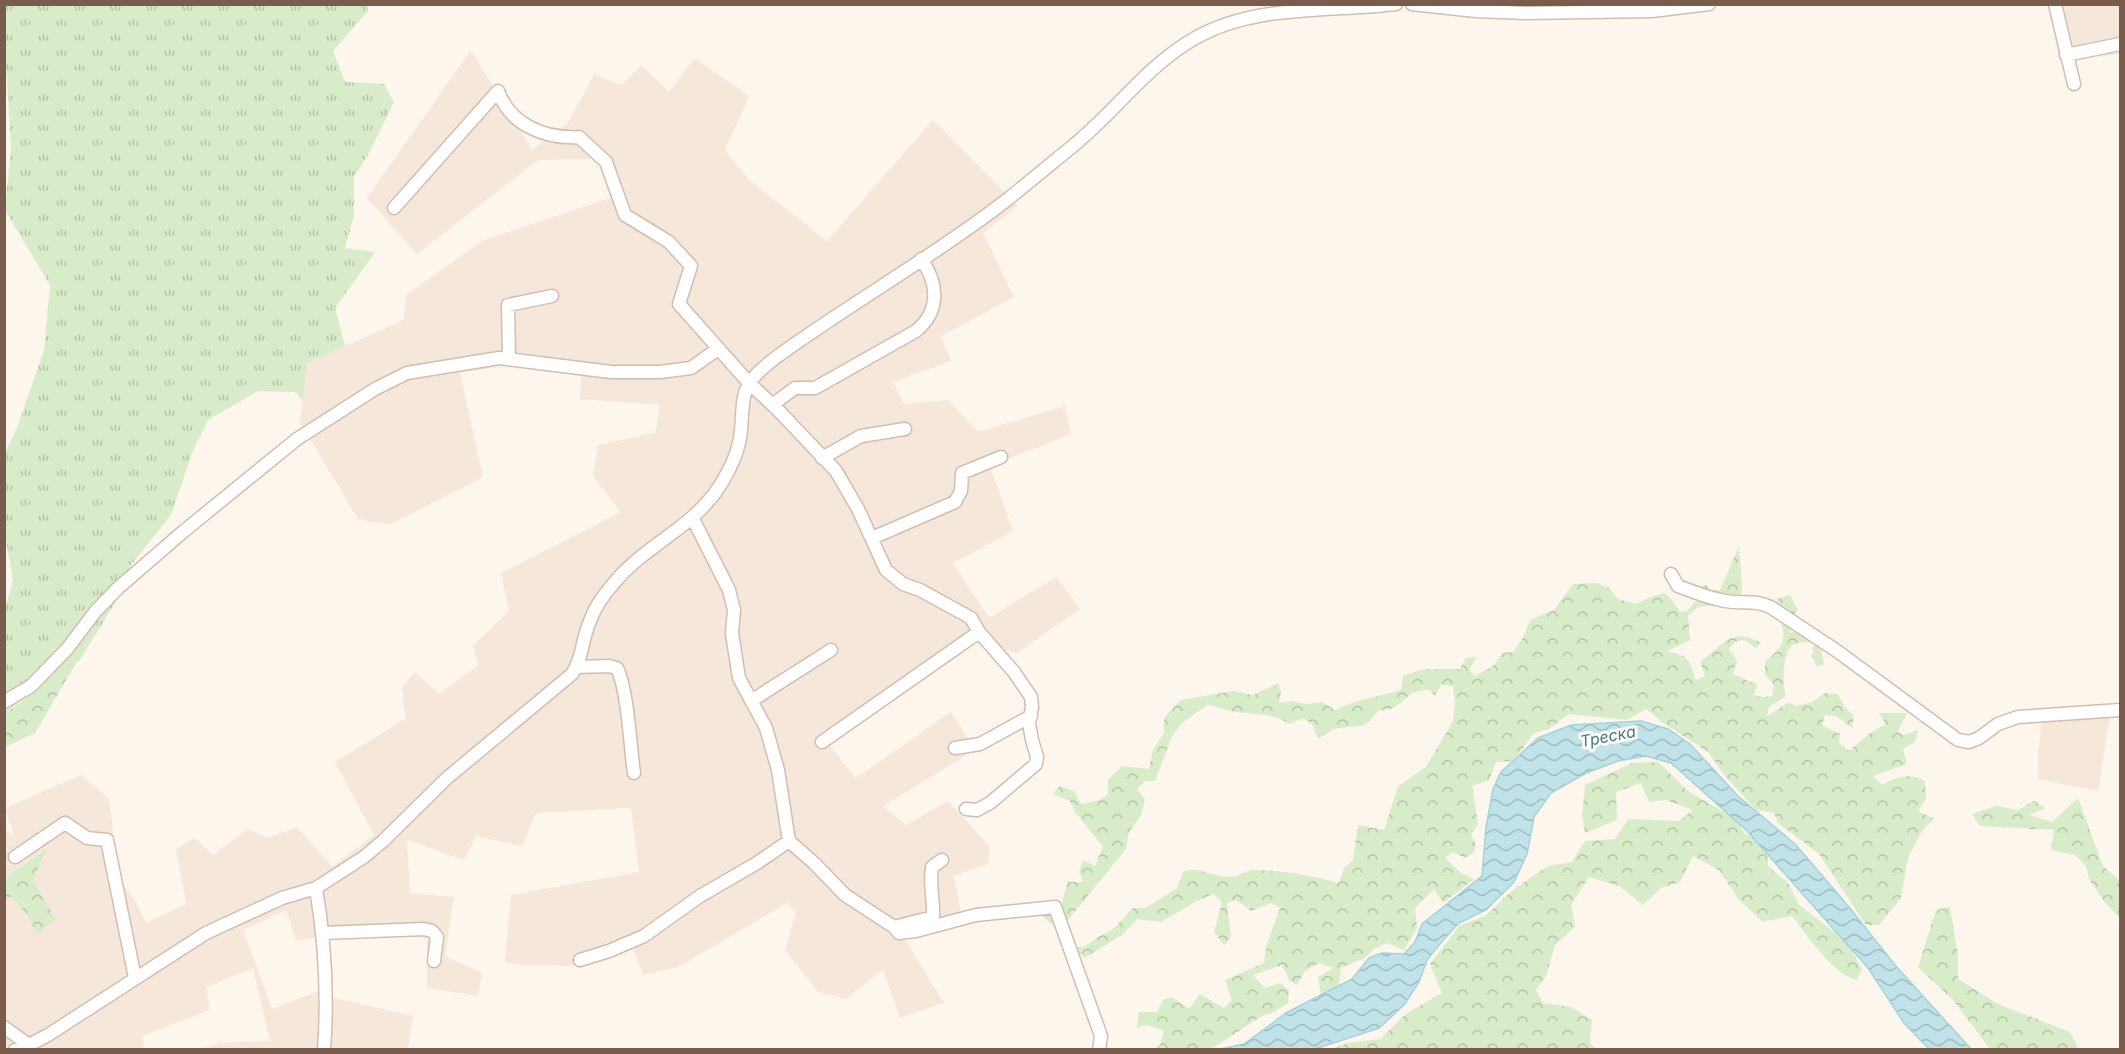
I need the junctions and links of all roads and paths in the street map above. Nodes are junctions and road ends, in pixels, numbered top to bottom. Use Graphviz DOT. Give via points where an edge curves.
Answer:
graph roads {
  1 [pos="1396,4"];
  2 [pos="1412,4"];
  3 [pos="1709,4"];
  4 [pos="2055,4"];
  5 [pos="2121,44"];
  6 [pos="2066,55"];
  7 [pos="2074,84"];
  8 [pos="394,208"];
  9 [pos="921,259"];
  10 [pos="552,296"];
  11 [pos="718,349"];
  12 [pos="509,359"];
  13 [pos="749,383"];
  14 [pos="772,405"];
  15 [pos="905,429"];
  16 [pos="1001,457"];
  17 [pos="822,458"];
  18 [pos="693,519"];
  19 [pos="872,538"];
  20 [pos="1671,574"];
  21 [pos="979,632"];
  22 [pos="831,650"];
  23 [pos="577,667"];
  24 [pos="751,701"];
  25 [pos="4,702"];
  26 [pos="2121,710"];
  27 [pos="1031,716"];
  28 [pos="822,742"];
  29 [pos="955,748"];
  30 [pos="634,773"];
  31 [pos="966,809"];
  32 [pos="789,841"];
  33 [pos="15,857"];
  34 [pos="942,860"];
  35 [pos="316,888"];
  36 [pos="894,927"];
  37 [pos="323,933"];
  38 [pos="580,960"];
  39 [pos="434,961"];
  40 [pos="135,978"];
  41 [pos="4,1027"];
  42 [pos="29,1045"];
  43 [pos="15,1050"];
  44 [pos="324,1050"];
  45 [pos="1099,1050"];
  1 -- 9 [label="street" via="1278,12 1239,20 1196,37 1147,75 1077,143 1006,200"];
  2 -- 3 [label="street" via="1527,13 1652,11"];
  4 -- 6 [label="street"];
  5 -- 6 [label="street"];
  6 -- 7 [label="street"];
  8 -- 11 [label="street" via="498,91 518,120 541,133 579,137 606,162 625,215 669,242 691,266 679,304"];
  9 -- 13 [label="street" via="796,344"];
  9 -- 14 [label="street" via="932,281 935,299 933,313 925,324 815,388 795,388"];
  10 -- 12 [label="street" via="508,305"];
  11 -- 12 [label="street" via="691,368 660,372 611,372"];
  11 -- 13 [label="street"];
  12 -- 25 [label="street" via="407,373 352,401 297,439 118,588 68,649 31,686"];
  13 -- 14 [label="street"];
  13 -- 18 [label="street" via="732,466"];
  14 -- 17 [label="street"];
  15 -- 17 [label="street" via="861,436"];
  16 -- 19 [label="street" via="962,473 961,491 955,502"];
  17 -- 19 [label="street" via="836,471"];
  18 -- 23 [label="street" via="632,562 612,585 589,621"];
  18 -- 24 [label="street" via="729,590 740,678"];
  19 -- 21 [label="street" via="886,570 903,584 971,618"];
  20 -- 26 [label="street" via="1678,586 1711,598 1762,603 1772,608 1958,740 1969,742 2018,717"];
  21 -- 27 [label="street" via="1031,697"];
  21 -- 28 [label="street"];
  22 -- 24 [label="street"];
  23 -- 30 [label="street" via="617,668"];
  23 -- 35 [label="street" via="447,778 383,841"];
  24 -- 32 [label="street" via="766,728 778,770"];
  27 -- 29 [label="street" via="980,744"];
  27 -- 31 [label="street" via="1036,764 990,803 977,810"];
  32 -- 36 [label="street" via="845,895"];
  32 -- 38 [label="street" via="644,936"];
  33 -- 40 [label="street" via="65,823 87,838 107,840"];
  34 -- 36 [label="street" via="932,867 933,917"];
  35 -- 37 [label="street"];
  35 -- 40 [label="street" via="282,898 206,933"];
  36 -- 45 [label="street" via="899,933 916,931 976,915 1055,907 1101,1036"];
  37 -- 39 [label="street" via="432,931 437,937"];
  37 -- 44 [label="street" via="327,1013"];
  40 -- 42 [label="street"];
  41 -- 42 [label="street"];
  42 -- 43 [label="street"];
}
